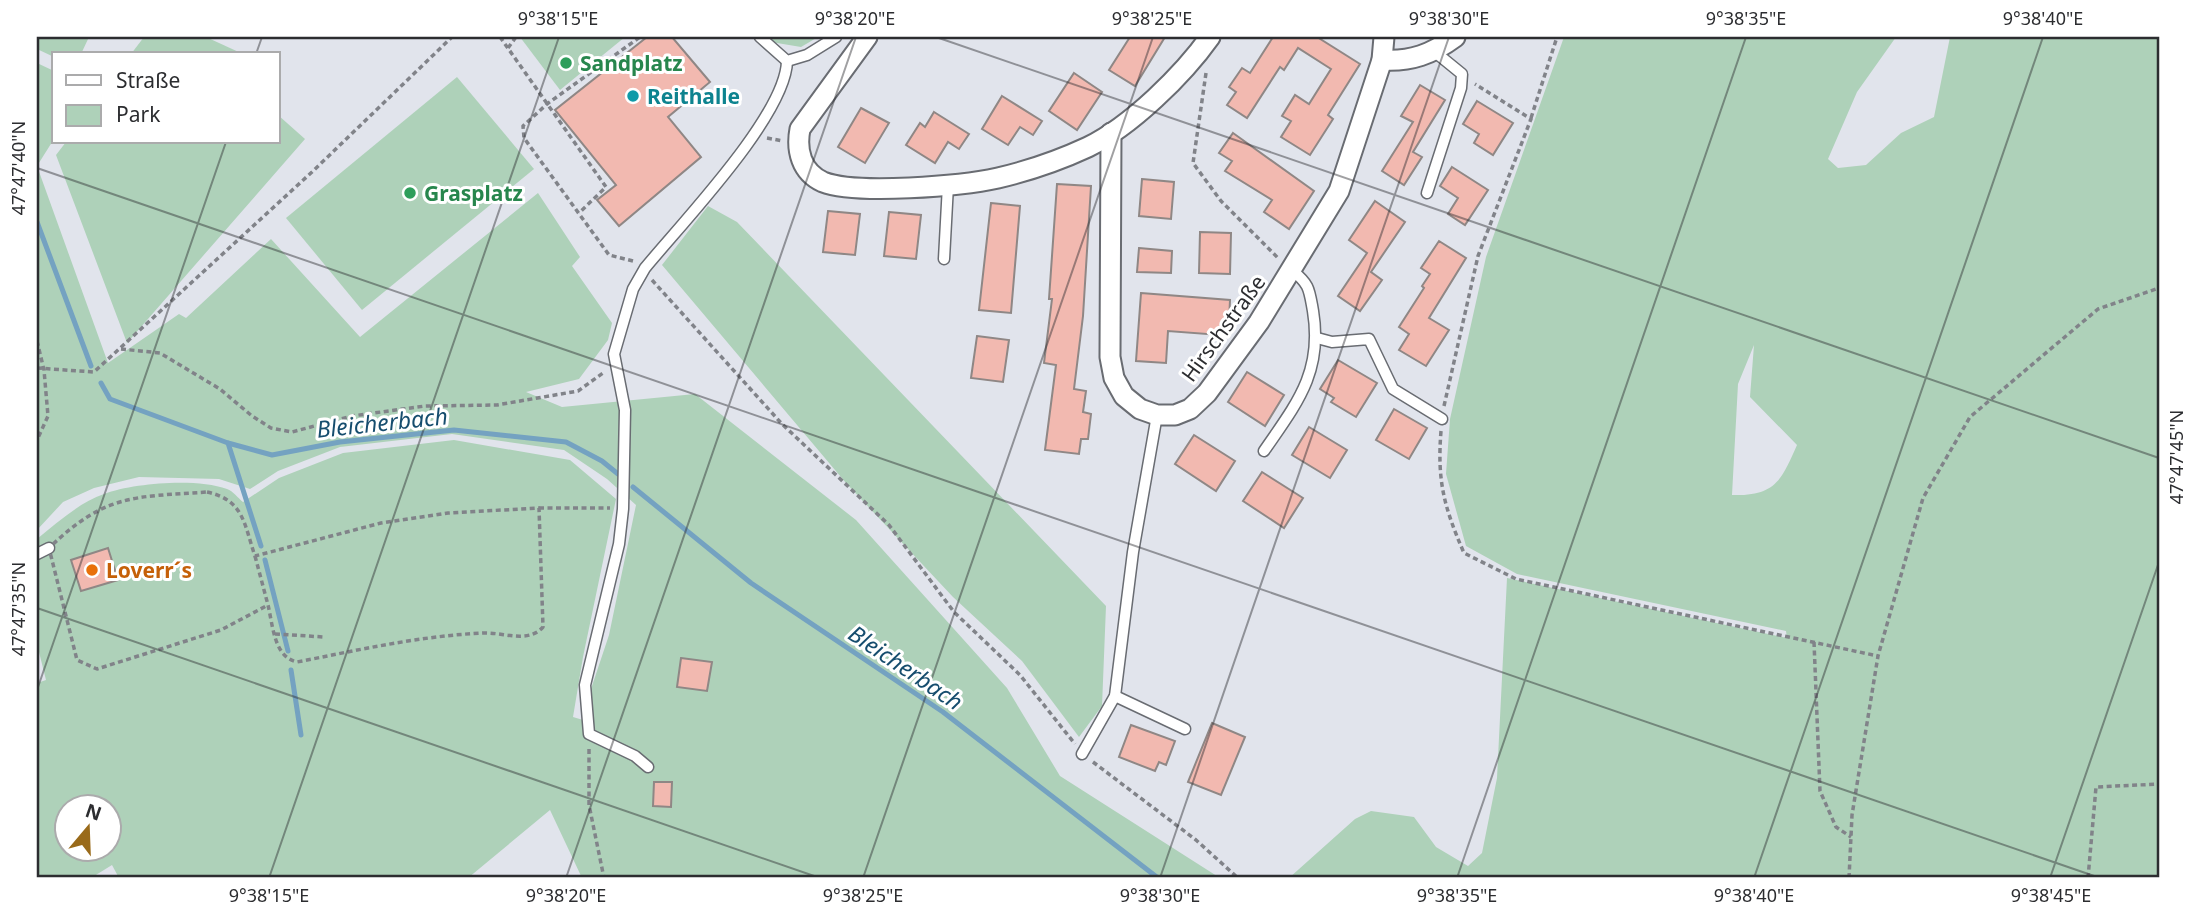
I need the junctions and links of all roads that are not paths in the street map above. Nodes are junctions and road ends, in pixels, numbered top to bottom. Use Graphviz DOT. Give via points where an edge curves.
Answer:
graph roads {
  1 [pos="760,37"];
  2 [pos="836,37"];
  3 [pos="867,37"];
  4 [pos="1384,37"];
  5 [pos="1455,37"];
  6 [pos="1205,44"];
  7 [pos="1435,52"];
  8 [pos="1382,60"];
  9 [pos="787,61"];
  10 [pos="1111,133"];
  11 [pos="948,185"];
  12 [pos="1427,193"];
  13 [pos="944,258"];
  14 [pos="1292,270"];
  15 [pos="1317,338"];
  16 [pos="1157,415"];
  17 [pos="1442,418"];
  18 [pos="1264,451"];
  19 [pos="49,548"];
  20 [pos="37,554"];
  21 [pos="1115,696"];
  22 [pos="1185,729"];
  23 [pos="1082,754"];
  24 [pos="648,767"];
  1 -- 9 [label="lane"];
  2 -- 9 [label="lane"];
  3 -- 11 [label="street" via="800,129 797,144 804,167 824,182 864,187"];
  4 -- 8 [label="street, Hirschstraße"];
  5 -- 7 [label="street"];
  6 -- 10 [label="street" via="1155,97"];
  7 -- 8 [label="street" via="1402,61"];
  7 -- 12 [label="lane" via="1462,74"];
  8 -- 14 [label="street, Hirschstraße" via="1339,191"];
  9 -- 24 [label="lane" via="787,76 754,135 645,268 633,289 614,354 625,410 623,509 585,685 589,734"];
  10 -- 11 [label="street" via="1044,165"];
  10 -- 16 [label="street" via="1110,357 1124,396"];
  11 -- 13 [label="lane"];
  14 -- 15 [label="lane" via="1308,283"];
  14 -- 16 [label="street, Hirschstraße" via="1208,393 1190,409"];
  15 -- 17 [label="lane" via="1369,340 1393,390"];
  15 -- 18 [label="lane" via="1304,393"];
  16 -- 21 [label="lane"];
  19 -- 20 [label="lane"];
  21 -- 22 [label="lane"];
  21 -- 23 [label="lane"];
}
